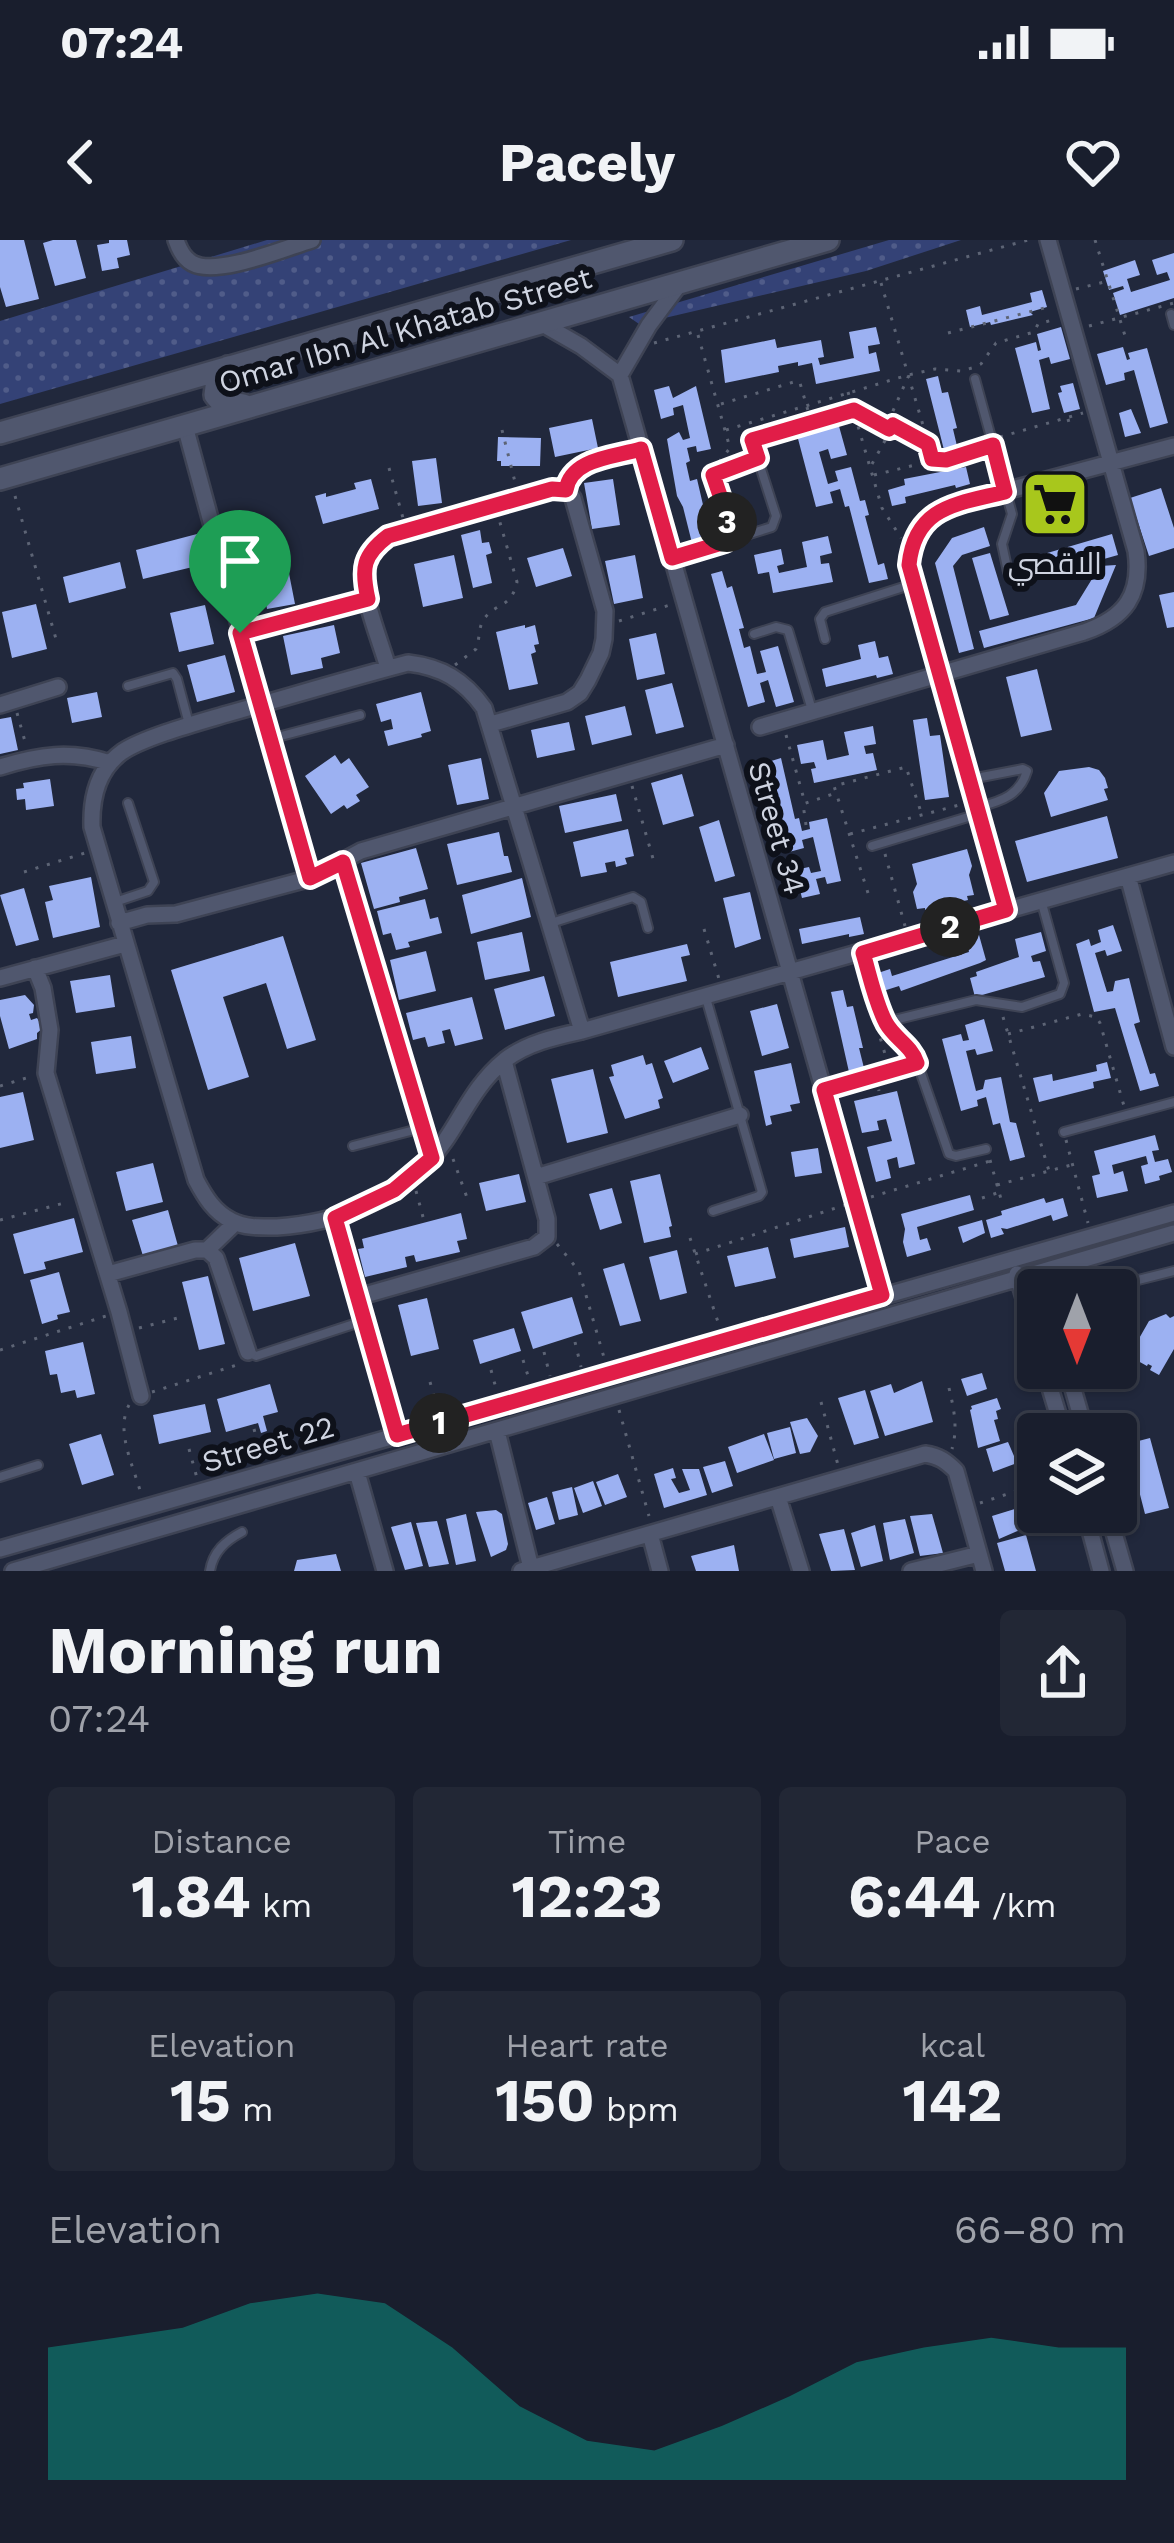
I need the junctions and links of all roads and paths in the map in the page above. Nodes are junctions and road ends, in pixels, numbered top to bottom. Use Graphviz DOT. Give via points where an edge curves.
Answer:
graph roads {
  1 [pos="176,240"];
  2 [pos="312,240"];
  3 [pos="672,240"];
  4 [pos="828,240"];
  5 [pos="1028,240"];
  6 [pos="1048,240"];
  7 [pos="1095,240"];
  8 [pos="1108,280"];
  9 [pos="881,281"];
  10 [pos="681,282"];
  11 [pos="1174,302"];
  12 [pos="1068,310"];
  13 [pos="1171,314"];
  14 [pos="1120,318"];
  15 [pos="539,322"];
  16 [pos="1174,325"];
  17 [pos="698,333"];
  18 [pos="948,333"];
  19 [pos="1127,342"];
  20 [pos="635,348"];
  21 [pos="228,367"];
  22 [pos="620,375"];
  23 [pos="908,375"];
  24 [pos="975,379"];
  25 [pos="848,392"];
  26 [pos="134,395"];
  27 [pos="719,404"];
  28 [pos="806,405"];
  29 [pos="254,406"];
  30 [pos="1096,409"];
  31 [pos="854,410"];
  32 [pos="1067,417"];
  33 [pos="812,423"];
  34 [pos="185,426"];
  35 [pos="890,426"];
  36 [pos="502,430"];
  37 [pos="726,430"];
  38 [pos="1071,430"];
  39 [pos="0,433"];
  40 [pos="151,436"];
  41 [pos="752,440"];
  42 [pos="992,442"];
  43 [pos="928,444"];
  44 [pos="1174,446"];
  45 [pos="641,449"];
  46 [pos="758,458"];
  47 [pos="932,459"];
  48 [pos="1112,463"];
  49 [pos="389,468"];
  50 [pos="870,468"];
  51 [pos="713,475"];
  52 [pos="872,476"];
  53 [pos="4,478"];
  54 [pos="566,490"];
  55 [pos="1005,492"];
  56 [pos="519,499"];
  57 [pos="496,506"];
  58 [pos="406,531"];
  59 [pos="725,542"];
  60 [pos="911,546"];
  61 [pos="672,558"];
  62 [pos="1008,572"];
  63 [pos="914,584"];
  64 [pos="368,599"];
  65 [pos="685,601"];
  66 [pos="606,625"];
  67 [pos="240,633"];
  68 [pos="754,634"];
  69 [pos="56,638"];
  70 [pos="825,639"];
  71 [pos="388,668"];
  72 [pos="445,672"];
  73 [pos="940,674"];
  74 [pos="128,686"];
  75 [pos="58,687"];
  76 [pos="4,700"];
  77 [pos="260,705"];
  78 [pos="812,712"];
  79 [pos="360,715"];
  80 [pos="782,721"];
  81 [pos="490,724"];
  82 [pos="189,725"];
  83 [pos="760,727"];
  84 [pos="269,739"];
  85 [pos="726,745"];
  86 [pos="30,758"];
  87 [pos="110,764"];
  88 [pos="0,766"];
  89 [pos="628,772"];
  90 [pos="969,780"];
  91 [pos="835,794"];
  92 [pos="128,803"];
  93 [pos="805,803"];
  94 [pos="514,805"];
  95 [pos="977,807"];
  96 [pos="922,815"];
  97 [pos="806,824"];
  98 [pos="849,835"];
  99 [pos="876,844"];
  100 [pos="98,849"];
  101 [pos="343,862"];
  102 [pos="654,862"];
  103 [pos="1174,863"];
  104 [pos="24,872"];
  105 [pos="1127,875"];
  106 [pos="310,878"];
  107 [pos="868,893"];
  108 [pos="1041,900"];
  109 [pos="113,903"];
  110 [pos="1006,910"];
  111 [pos="119,923"];
  112 [pos="549,923"];
  113 [pos="649,928"];
  114 [pos="704,929"];
  115 [pos="909,939"];
  116 [pos="125,944"];
  117 [pos="863,953"];
  118 [pos="35,968"];
  119 [pos="791,973"];
  120 [pos="0,978"];
  121 [pos="714,994"];
  122 [pos="999,1004"];
  123 [pos="886,1022"];
  124 [pos="1171,1023"];
  125 [pos="582,1031"];
  126 [pos="1009,1034"];
  127 [pos="1174,1047"];
  128 [pos="504,1061"];
  129 [pos="917,1063"];
  130 [pos="46,1073"];
  131 [pos="875,1076"];
  132 [pos="0,1086"];
  133 [pos="824,1090"];
  134 [pos="879,1091"];
  135 [pos="1174,1102"];
  136 [pos="740,1115"];
  137 [pos="1126,1115"];
  138 [pos="423,1128"];
  139 [pos="1064,1132"];
  140 [pos="446,1141"];
  141 [pos="353,1146"];
  142 [pos="986,1149"];
  143 [pos="432,1158"];
  144 [pos="990,1161"];
  145 [pos="1072,1164"];
  146 [pos="1048,1171"];
  147 [pos="536,1177"];
  148 [pos="412,1178"];
  149 [pos="997,1185"];
  150 [pos="84,1197"];
  151 [pos="982,1198"];
  152 [pos="856,1202"];
  153 [pos="469,1203"];
  154 [pos="713,1211"];
  155 [pos="1174,1213"];
  156 [pos="423,1217"];
  157 [pos="335,1218"];
  158 [pos="0,1220"];
  159 [pos="235,1223"];
  160 [pos="547,1237"];
  161 [pos="1092,1237"];
  162 [pos="690,1238"];
  163 [pos="1173,1238"];
  164 [pos="207,1250"];
  165 [pos="695,1254"];
  166 [pos="1033,1254"];
  167 [pos="1012,1259"];
  168 [pos="1038,1269"];
  169 [pos="1081,1269"];
  170 [pos="1174,1271"];
  171 [pos="108,1274"];
  172 [pos="1017,1274"];
  173 [pos="1138,1280"];
  174 [pos="1017,1281"];
  175 [pos="882,1295"];
  176 [pos="358,1297"];
  177 [pos="119,1312"];
  178 [pos="178,1318"];
  179 [pos="364,1321"];
  180 [pos="124,1332"];
  181 [pos="724,1341"];
  182 [pos="574,1342"];
  183 [pos="0,1350"];
  184 [pos="544,1352"];
  185 [pos="249,1354"];
  186 [pos="524,1360"];
  187 [pos="491,1370"];
  188 [pos="609,1374"];
  189 [pos="585,1381"];
  190 [pos="430,1382"];
  191 [pos="949,1388"];
  192 [pos="554,1390"];
  193 [pos="141,1396"];
  194 [pos="533,1396"];
  195 [pos="615,1397"];
  196 [pos="820,1402"];
  197 [pos="501,1405"];
  198 [pos="441,1422"];
  199 [pos="254,1429"];
  200 [pos="497,1431"];
  201 [pos="397,1435"];
  202 [pos="189,1449"];
  203 [pos="947,1462"];
  204 [pos="38,1466"];
  205 [pos="266,1472"];
  206 [pos="357,1472"];
  207 [pos="0,1477"];
  208 [pos="842,1478"];
  209 [pos="200,1491"];
  210 [pos="1017,1491"];
  211 [pos="778,1497"];
  212 [pos="145,1507"];
  213 [pos="967,1507"];
  214 [pos="242,1532"];
  215 [pos="652,1533"];
  216 [pos="1091,1533"];
  217 [pos="1114,1533"];
  218 [pos="0,1549"];
  219 [pos="982,1563"];
  220 [pos="526,1570"];
  221 [pos="13,1571"];
  222 [pos="210,1571"];
  223 [pos="385,1571"];
  224 [pos="660,1571"];
  225 [pos="801,1571"];
  226 [pos="910,1571"];
  227 [pos="1101,1571"];
  228 [pos="1125,1571"];
  1 -- 2 [label="street" via="188,262 206,267"];
  3 -- 21 [label="street, Omar Ibn Al Khatab Street"];
  4 -- 10 [label="street, Omar Ibn Al Khatab Street"];
  5 -- 9 [label="path"];
  6 -- 12 [label="street"];
  7 -- 8 [label="path"];
  8 -- 12 [label="path"];
  8 -- 14 [label="path"];
  9 -- 17 [label="path"];
  9 -- 23 [label="path"];
  10 -- 15 [label="street, Omar Ibn Al Khatab Street"];
  10 -- 20 [label="street"];
  11 -- 14 [label="path"];
  12 -- 14 [label="path"];
  12 -- 18 [label="path"];
  12 -- 23 [label="path" via="996,343 979,366"];
  12 -- 30 [label="street"];
  13 -- 16 [label="lane"];
  14 -- 19 [label="path"];
  15 -- 22 [label="street"];
  15 -- 29 [label="street, Omar Ibn Al Khatab Street"];
  17 -- 20 [label="path"];
  17 -- 27 [label="path"];
  20 -- 22 [label="street"];
  21 -- 26 [label="street, Omar Ibn Al Khatab Street"];
  21 -- 29 [label="street" via="215,395"];
  22 -- 45 [label="street, Street 34"];
  23 -- 25 [label="path"];
  23 -- 35 [label="path"];
  23 -- 43 [label="path"];
  24 -- 42 [label="lane"];
  25 -- 28 [label="path"];
  25 -- 31 [label="path"];
  26 -- 39 [label="street, Omar Ibn Al Khatab Street"];
  26 -- 40 [label="street" via="165,409"];
  27 -- 28 [label="path" via="794,381"];
  27 -- 37 [label="path"];
  28 -- 33 [label="path"];
  28 -- 37 [label="path"];
  29 -- 34 [label="street, Omar Ibn Al Khatab Street"];
  30 -- 32 [label="path"];
  30 -- 48 [label="street"];
  31 -- 33 [label="path"];
  31 -- 35 [label="path"];
  31 -- 50 [label="path"];
  32 -- 38 [label="path"];
  32 -- 42 [label="path"];
  33 -- 41 [label="path"];
  34 -- 40 [label="street, Omar Ibn Al Khatab Street"];
  34 -- 67 [label="street"];
  35 -- 43 [label="path"];
  35 -- 50 [label="path"];
  36 -- 56 [label="path"];
  37 -- 51 [label="path" via="730,448"];
  40 -- 53 [label="street, Omar Ibn Al Khatab Street"];
  41 -- 46 [label="lane"];
  42 -- 47 [label="path"];
  42 -- 55 [label="lane"];
  43 -- 47 [label="path"];
  44 -- 48 [label="street"];
  45 -- 54 [label="path" via="576,469"];
  45 -- 61 [label="street, Street 34"];
  46 -- 51 [label="path"];
  46 -- 59 [label="lane" via="775,522"];
  47 -- 52 [label="path"];
  48 -- 55 [label="street"];
  48 -- 73 [label="street" via="1138,568 1118,615"];
  49 -- 58 [label="path"];
  50 -- 52 [label="path"];
  51 -- 59 [label="path" via="727,516"];
  52 -- 60 [label="path" via="885,518"];
  53 -- 69 [label="path"];
  54 -- 56 [label="street"];
  54 -- 66 [label="street"];
  55 -- 60 [label="street" via="932,515"];
  55 -- 62 [label="lane" via="1012,514 1002,544"];
  56 -- 57 [label="street"];
  57 -- 58 [label="street"];
  57 -- 72 [label="path" via="516,590 485,616 476,649"];
  58 -- 64 [label="street" via="388,536 364,563"];
  59 -- 61 [label="lane"];
  60 -- 63 [label="street"];
  61 -- 65 [label="street, Street 34"];
  63 -- 70 [label="lane" via="825,612"];
  63 -- 73 [label="street"];
  64 -- 67 [label="path"];
  64 -- 71 [label="street"];
  65 -- 66 [label="path"];
  65 -- 85 [label="street, Street 34"];
  66 -- 81 [label="street" via="580,693"];
  67 -- 77 [label="street"];
  68 -- 78 [label="lane" via="788,630"];
  71 -- 72 [label="street" via="408,663"];
  71 -- 77 [label="street"];
  72 -- 81 [label="street" via="473,694"];
  73 -- 78 [label="street"];
  73 -- 90 [label="street"];
  74 -- 82 [label="lane" via="172,673"];
  75 -- 76 [label="street"];
  76 -- 86 [label="path"];
  77 -- 82 [label="street"];
  77 -- 84 [label="street"];
  78 -- 80 [label="street"];
  79 -- 84 [label="lane"];
  80 -- 83 [label="street"];
  80 -- 93 [label="path"];
  81 -- 94 [label="street"];
  82 -- 87 [label="street"];
  84 -- 106 [label="street"];
  85 -- 89 [label="street"];
  85 -- 119 [label="street, Street 34"];
  86 -- 87 [label="street" via="70,754"];
  86 -- 88 [label="street"];
  87 -- 100 [label="street" via="92,805"];
  89 -- 94 [label="street"];
  89 -- 102 [label="path"];
  90 -- 95 [label="street"];
  90 -- 95 [label="lane" via="1027,771 1011,796"];
  91 -- 93 [label="path"];
  91 -- 96 [label="path" via="835,785 905,766"];
  91 -- 98 [label="path"];
  92 -- 109 [label="lane" via="154,882"];
  93 -- 97 [label="path"];
  94 -- 101 [label="street"];
  94 -- 112 [label="street"];
  95 -- 96 [label="path"];
  95 -- 99 [label="lane"];
  95 -- 110 [label="street"];
  96 -- 98 [label="path"];
  98 -- 107 [label="path"];
  99 -- 115 [label="path"];
  100 -- 104 [label="path"];
  100 -- 109 [label="street"];
  101 -- 106 [label="street"];
  101 -- 138 [label="street"];
  103 -- 105 [label="street"];
  105 -- 108 [label="street"];
  105 -- 124 [label="street"];
  106 -- 111 [label="street"];
  108 -- 110 [label="street"];
  108 -- 122 [label="lane" via="1063,990 1022,1006"];
  109 -- 111 [label="street"];
  110 -- 115 [label="street"];
  111 -- 116 [label="street"];
  112 -- 113 [label="lane" via="634,897"];
  112 -- 125 [label="street"];
  114 -- 121 [label="path"];
  115 -- 117 [label="street"];
  116 -- 118 [label="street"];
  116 -- 159 [label="street" via="196,1180"];
  117 -- 119 [label="street"];
  117 -- 123 [label="lane"];
  118 -- 120 [label="street"];
  118 -- 130 [label="street" via="48,1009"];
  119 -- 121 [label="street"];
  119 -- 133 [label="street, Street 34"];
  121 -- 125 [label="street"];
  121 -- 136 [label="lane"];
  122 -- 123 [label="lane" via="976,1000"];
  122 -- 126 [label="path"];
  123 -- 129 [label="lane"];
  124 -- 127 [label="street"];
  125 -- 128 [label="street"];
  126 -- 137 [label="path" via="1096,1017"];
  126 -- 146 [label="path"];
  128 -- 140 [label="street" via="475,1090"];
  128 -- 147 [label="street"];
  129 -- 131 [label="path"];
  129 -- 142 [label="lane" via="949,1154"];
  130 -- 132 [label="path"];
  130 -- 150 [label="street"];
  131 -- 133 [label="path"];
  131 -- 134 [label="path"];
  133 -- 152 [label="street, Street 34"];
  135 -- 137 [label="lane"];
  136 -- 147 [label="street"];
  136 -- 154 [label="lane" via="762,1192"];
  137 -- 139 [label="lane"];
  138 -- 141 [label="lane"];
  138 -- 143 [label="street"];
  139 -- 145 [label="path"];
  140 -- 143 [label="street"];
  140 -- 153 [label="path"];
  142 -- 144 [label="path"];
  143 -- 148 [label="street"];
  144 -- 149 [label="path"];
  144 -- 152 [label="path"];
  145 -- 146 [label="path"];
  145 -- 161 [label="path"];
  146 -- 149 [label="path"];
  147 -- 160 [label="street"];
  148 -- 156 [label="path"];
  148 -- 157 [label="street"];
  149 -- 151 [label="path" via="1000,1196"];
  150 -- 158 [label="path"];
  150 -- 171 [label="street"];
  152 -- 165 [label="path"];
  152 -- 175 [label="street, Street 34"];
  155 -- 161 [label="street, Street 22"];
  157 -- 159 [label="street"];
  157 -- 176 [label="street"];
  159 -- 164 [label="street"];
  160 -- 176 [label="street"];
  160 -- 188 [label="path" via="579,1271"];
  161 -- 166 [label="street, Street 22"];
  162 -- 165 [label="path"];
  163 -- 169 [label="street, Street 22"];
  164 -- 171 [label="street"];
  164 -- 185 [label="street"];
  165 -- 181 [label="path"];
  166 -- 167 [label="street, Street 22"];
  166 -- 168 [label="street"];
  167 -- 172 [label="street"];
  167 -- 175 [label="street, Street 22"];
  170 -- 173 [label="lane"];
  171 -- 177 [label="street"];
  174 -- 195 [label="street, Street 22"];
  175 -- 181 [label="street, Street 22"];
  176 -- 179 [label="street"];
  177 -- 180 [label="street"];
  177 -- 183 [label="path"];
  178 -- 180 [label="path"];
  179 -- 185 [label="lane"];
  179 -- 201 [label="street"];
  180 -- 193 [label="street"];
  181 -- 188 [label="street, Street 22"];
  182 -- 189 [label="path"];
  184 -- 192 [label="path"];
  185 -- 193 [label="path" via="245,1362"];
  186 -- 194 [label="path"];
  187 -- 197 [label="path"];
  188 -- 189 [label="street, Street 22"];
  189 -- 192 [label="street, Street 22"];
  190 -- 198 [label="path"];
  191 -- 203 [label="path" via="955,1438"];
  192 -- 194 [label="street, Street 22"];
  193 -- 212 [label="path" via="130,1402 122,1426"];
  194 -- 197 [label="street, Street 22"];
  195 -- 200 [label="street, Street 22"];
  195 -- 215 [label="path"];
  196 -- 208 [label="path"];
  197 -- 198 [label="street, Street 22"];
  198 -- 201 [label="street, Street 22"];
  199 -- 205 [label="path"];
  200 -- 206 [label="street, Street 22"];
  200 -- 220 [label="street"];
  201 -- 205 [label="street, Street 22"];
  202 -- 209 [label="path"];
  203 -- 208 [label="street" via="925,1454"];
  203 -- 213 [label="street"];
  204 -- 207 [label="lane"];
  205 -- 209 [label="street, Street 22"];
  206 -- 221 [label="street, Street 22"];
  206 -- 223 [label="street"];
  208 -- 211 [label="street"];
  209 -- 212 [label="street, Street 22"];
  210 -- 213 [label="path"];
  211 -- 215 [label="street"];
  211 -- 225 [label="street"];
  212 -- 218 [label="street, Street 22"];
  213 -- 219 [label="street"];
  214 -- 222 [label="lane" via="217,1551"];
  215 -- 220 [label="street"];
  215 -- 224 [label="street"];
  216 -- 227 [label="street"];
  217 -- 228 [label="street"];
  219 -- 226 [label="street"];
}
